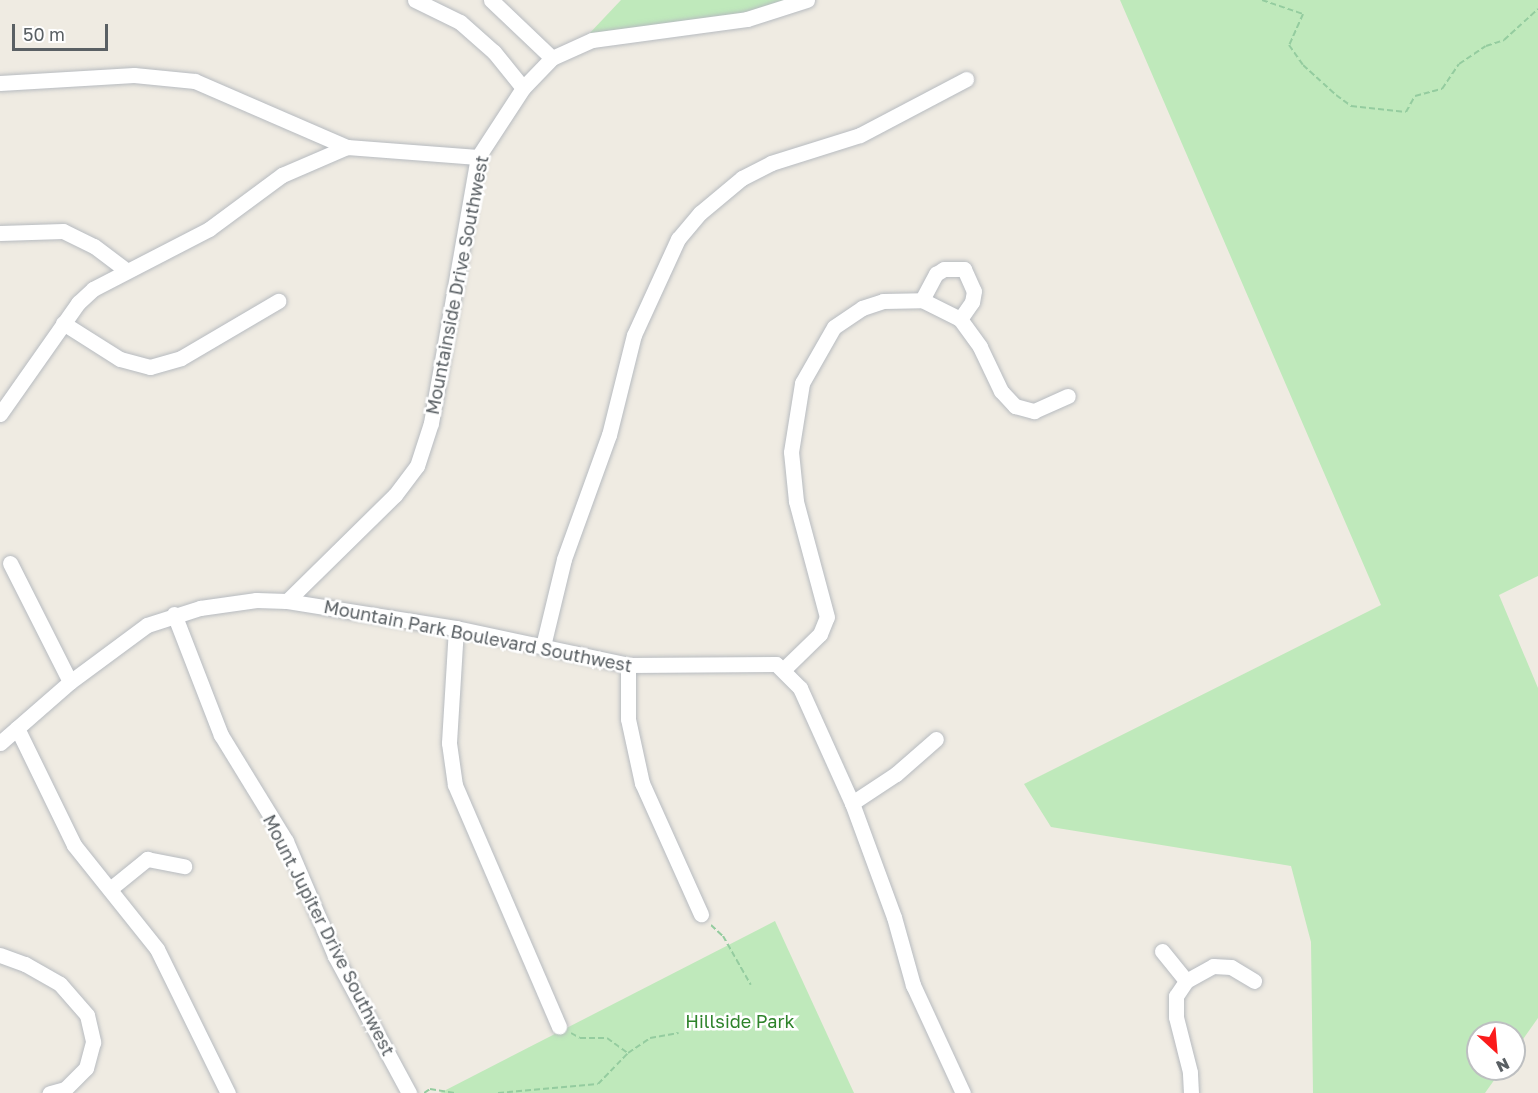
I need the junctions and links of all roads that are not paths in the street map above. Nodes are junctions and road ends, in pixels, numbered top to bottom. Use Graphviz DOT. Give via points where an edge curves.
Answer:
graph roads {
  1 [pos="415,0"];
  2 [pos="491,0"];
  3 [pos="807,0"];
  4 [pos="552,58"];
  5 [pos="966,79"];
  6 [pos="0,84"];
  7 [pos="523,88"];
  8 [pos="347,147"];
  9 [pos="478,157"];
  10 [pos="0,233"];
  11 [pos="125,269"];
  12 [pos="922,300"];
  13 [pos="278,301"];
  14 [pos="960,319"];
  15 [pos="63,323"];
  16 [pos="1068,396"];
  17 [pos="0,414"];
  18 [pos="10,563"];
  19 [pos="287,601"];
  20 [pos="174,614"];
  21 [pos="456,628"];
  22 [pos="543,646"];
  23 [pos="628,665"];
  24 [pos="784,669"];
  25 [pos="70,682"];
  26 [pos="17,728"];
  27 [pos="936,739"];
  28 [pos="0,743"];
  29 [pos="852,803"];
  30 [pos="184,866"];
  31 [pos="110,890"];
  32 [pos="701,914"];
  33 [pos="1162,951"];
  34 [pos="0,956"];
  35 [pos="1186,981"];
  36 [pos="1254,981"];
  37 [pos="559,1027"];
  38 [pos="50,1093"];
  39 [pos="228,1093"];
  40 [pos="409,1093"];
  41 [pos="963,1093"];
  42 [pos="1191,1093"];
  1 -- 7 [label="street" via="460,22 494,52"];
  2 -- 4 [label="street"];
  3 -- 4 [label="street, Mountainside Drive Southwest" via="747,19 592,40"];
  4 -- 7 [label="street, Mountainside Drive Southwest"];
  5 -- 22 [label="street" via="860,135 771,163 742,178 699,213 678,239 634,335 609,435 564,559"];
  6 -- 8 [label="street" via="134,75 195,81"];
  7 -- 9 [label="street, Mountainside Drive Southwest"];
  8 -- 9 [label="street"];
  8 -- 11 [label="street" via="282,175 209,229"];
  9 -- 19 [label="street, Mountainside Drive Southwest" via="424,448 395,495"];
  10 -- 11 [label="street" via="63,231 94,246"];
  11 -- 15 [label="street" via="93,289"];
  12 -- 14 [label="street"];
  12 -- 14 [label="street" via="936,274 944,269 964,269 974,291 972,302"];
  12 -- 24 [label="street" via="883,301 845,319 825,340 802,383 792,476 827,617 820,634"];
  13 -- 15 [label="street" via="181,358 150,368 120,359"];
  14 -- 16 [label="street" via="980,347 1000,391 1015,406 1023,411 1044,409"];
  15 -- 17 [label="street"];
  18 -- 25 [label="street"];
  19 -- 20 [label="street, Mountain Park Boulevard Southwest" via="227,603"];
  19 -- 21 [label="street, Mountain Park Boulevard Southwest"];
  20 -- 25 [label="street, Mountain Park Boulevard Southwest" via="133,633"];
  20 -- 40 [label="street, Mount Jupiter Drive Southwest" via="221,735 280,829 331,947"];
  21 -- 22 [label="street, Mountain Park Boulevard Southwest"];
  21 -- 37 [label="street" via="449,743 455,784"];
  22 -- 23 [label="street, Mountain Park Boulevard Southwest"];
  23 -- 24 [label="street, Mountain Park Boulevard Southwest" via="654,668 763,661"];
  23 -- 32 [label="street" via="628,719 642,783"];
  24 -- 29 [label="street" via="807,701"];
  25 -- 26 [label="street, Mountain Park Boulevard Southwest"];
  26 -- 28 [label="street, Mountain Park Boulevard Southwest"];
  26 -- 31 [label="street" via="74,845"];
  27 -- 29 [label="street" via="896,774"];
  29 -- 41 [label="street" via="914,985"];
  30 -- 31 [label="street" via="147,859"];
  31 -- 39 [label="street" via="157,950"];
  33 -- 35 [label="street"];
  34 -- 38 [label="street" via="25,964 60,984 87,1015 93,1042 86,1068 65,1089"];
  35 -- 36 [label="street" via="1221,965"];
  35 -- 42 [label="street" via="1174,1005"];
}
